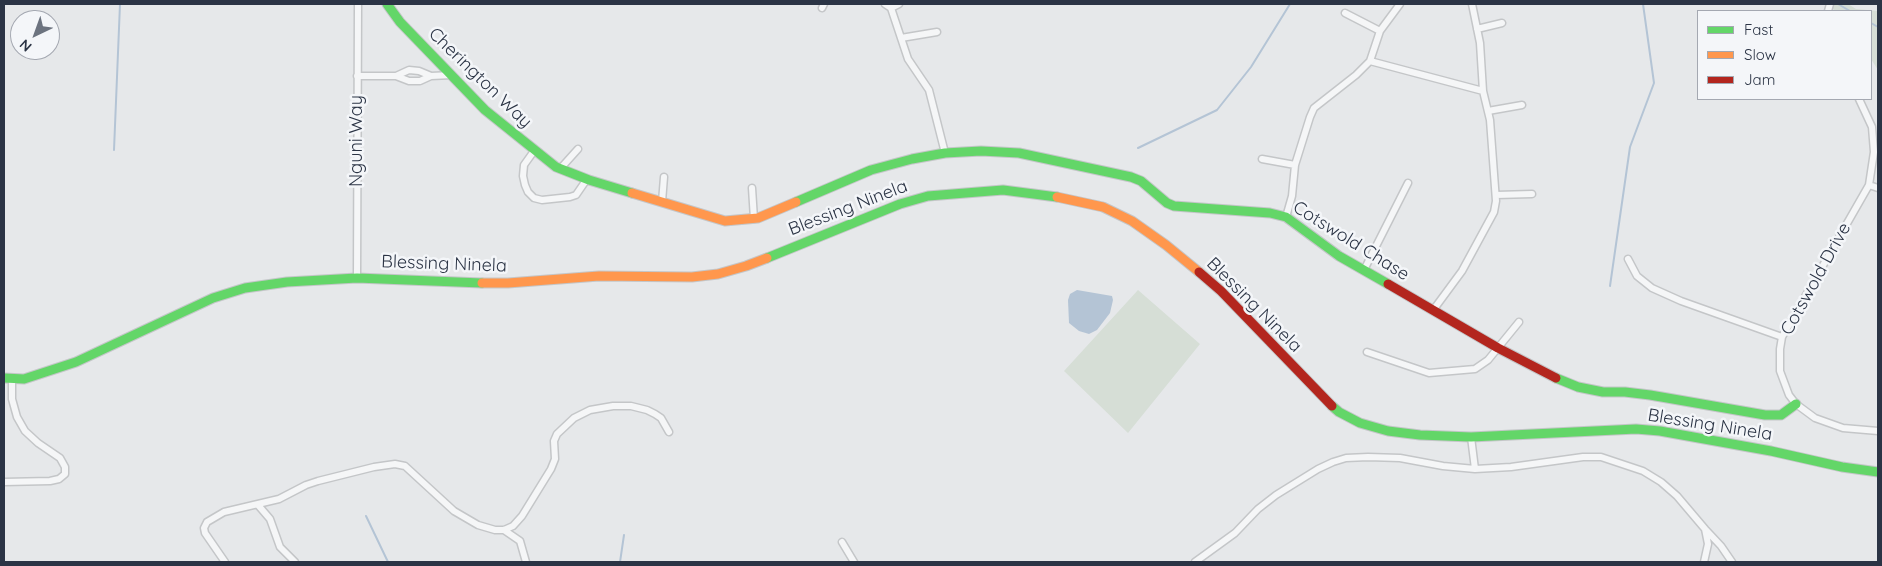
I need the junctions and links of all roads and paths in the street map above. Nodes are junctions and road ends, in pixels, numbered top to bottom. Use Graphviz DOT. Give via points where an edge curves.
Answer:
graph roads {
  1 [pos="358,4"];
  2 [pos="387,4"];
  3 [pos="899,4"];
  4 [pos="1400,4"];
  5 [pos="1472,4"];
  6 [pos="888,6"];
  7 [pos="1345,13"];
  8 [pos="1502,23"];
  9 [pos="1477,29"];
  10 [pos="1380,31"];
  11 [pos="937,32"];
  12 [pos="901,38"];
  13 [pos="1370,60"];
  14 [pos="452,75"];
  15 [pos="358,76"];
  16 [pos="1483,91"];
  17 [pos="1859,100"];
  18 [pos="1522,105"];
  19 [pos="1488,111"];
  20 [pos="578,149"];
  21 [pos="534,150"];
  22 [pos="945,153"];
  23 [pos="1262,159"];
  24 [pos="1295,165"];
  25 [pos="560,169"];
  26 [pos="664,177"];
  27 [pos="587,179"];
  28 [pos="1408,183"];
  29 [pos="1869,185"];
  30 [pos="752,188"];
  31 [pos="1878,188"];
  32 [pos="1532,194"];
  33 [pos="1496,195"];
  34 [pos="662,202"];
  35 [pos="1286,217"];
  36 [pos="754,218"];
  37 [pos="1628,259"];
  38 [pos="1364,270"];
  39 [pos="357,278"];
  40 [pos="1434,309"];
  41 [pos="1519,322"];
  42 [pos="1782,337"];
  43 [pos="1498,348"];
  44 [pos="1367,352"];
  45 [pos="8,379"];
  46 [pos="1796,404"];
  47 [pos="1878,431"];
  48 [pos="669,432"];
  49 [pos="1471,437"];
  50 [pos="1475,468"];
  51 [pos="1878,472"];
  52 [pos="4,482"];
  53 [pos="258,505"];
  54 [pos="1705,529"];
  55 [pos="504,530"];
  56 [pos="842,542"];
  57 [pos="225,562"];
  58 [pos="295,562"];
  59 [pos="526,562"];
  60 [pos="854,562"];
  61 [pos="1195,562"];
  62 [pos="1704,562"];
  63 [pos="1732,562"];
  1 -- 15 [label="street, Nguni Way"];
  2 -- 14 [label="street, Cherington Way" via="400,22"];
  3 -- 6 [label="street"];
  4 -- 10 [label="street"];
  5 -- 9 [label="street"];
  6 -- 12 [label="street"];
  7 -- 10 [label="street"];
  8 -- 9 [label="street"];
  9 -- 16 [label="street"];
  10 -- 13 [label="street"];
  11 -- 12 [label="street"];
  12 -- 22 [label="street" via="908,60 929,90"];
  13 -- 16 [label="street"];
  13 -- 24 [label="street" via="1314,108"];
  14 -- 15 [label="street" via="430,76 409,70 396,76"];
  14 -- 21 [label="street, Cherington Way" via="485,110"];
  15 -- 39 [label="street, Nguni Way"];
  16 -- 19 [label="street"];
  17 -- 29 [label="street, Cotswold Drive" via="1872,127 1874,152"];
  18 -- 19 [label="street"];
  19 -- 33 [label="street"];
  20 -- 25 [label="street"];
  21 -- 25 [label="street, Cherington Way"];
  21 -- 27 [label="street, Cherington Way" via="524,165 523,176 528,192 534,198 570,197"];
  22 -- 35 [label="street, Cotswold Chase" via="1019,153 1130,177 1141,181 1174,206"];
  22 -- 36 [label="street, Cherington Way" via="870,170"];
  23 -- 24 [label="street"];
  24 -- 35 [label="street"];
  25 -- 27 [label="street, Cherington Way"];
  26 -- 34 [label="street"];
  27 -- 34 [label="street, Cherington Way"];
  28 -- 38 [label="street"];
  29 -- 31 [label="street"];
  29 -- 42 [label="street, Cotswold Drive"];
  30 -- 36 [label="street"];
  32 -- 33 [label="street"];
  33 -- 40 [label="street" via="1494,212 1462,271"];
  34 -- 36 [label="street, Cherington Way" via="725,221"];
  35 -- 38 [label="street, Cotswold Chase"];
  37 -- 42 [label="street" via="1637,276 1652,288"];
  38 -- 40 [label="street, Cotswold Chase"];
  39 -- 45 [label="street, Blessing Ninela" via="246,288 213,298 76,362 33,377"];
  39 -- 49 [label="street, Blessing Ninela" via="508,283 599,276 692,277 718,274 928,196 1003,190 1028,192 1103,206 1132,221 1166,245 1221,291 1339,412 1360,423 1388,431"];
  40 -- 43 [label="street, Cotswold Chase"];
  41 -- 43 [label="street"];
  42 -- 46 [label="street, Cotswold Drive" via="1780,371"];
  43 -- 44 [label="street" via="1475,369 1429,373"];
  43 -- 46 [label="street, Cotswold Chase" via="1556,378 1603,392 1650,394 1765,415 1781,415"];
  45 -- 52 [label="street" via="16,417 38,443 60,458 65,474 50,482"];
  46 -- 47 [label="street, Cotswold Drive" via="1831,425"];
  48 -- 55 [label="street" via="656,414 631,406 590,410 574,418 557,434 551,469 522,516"];
  49 -- 50 [label="street"];
  49 -- 51 [label="street, Blessing Ninela" via="1597,430 1660,431"];
  50 -- 54 [label="street" via="1601,457 1626,464 1661,482"];
  50 -- 61 [label="street" via="1400,458 1346,458 1333,462 1276,495 1235,533"];
  53 -- 55 [label="street" via="318,481 395,464 414,472 454,511 478,525"];
  53 -- 57 [label="street" via="224,512 207,522 205,533"];
  53 -- 58 [label="street" via="270,519 280,547"];
  54 -- 62 [label="street" via="1708,544"];
  54 -- 63 [label="street"];
  55 -- 59 [label="street" via="520,541"];
  56 -- 60 [label="street"];
}
